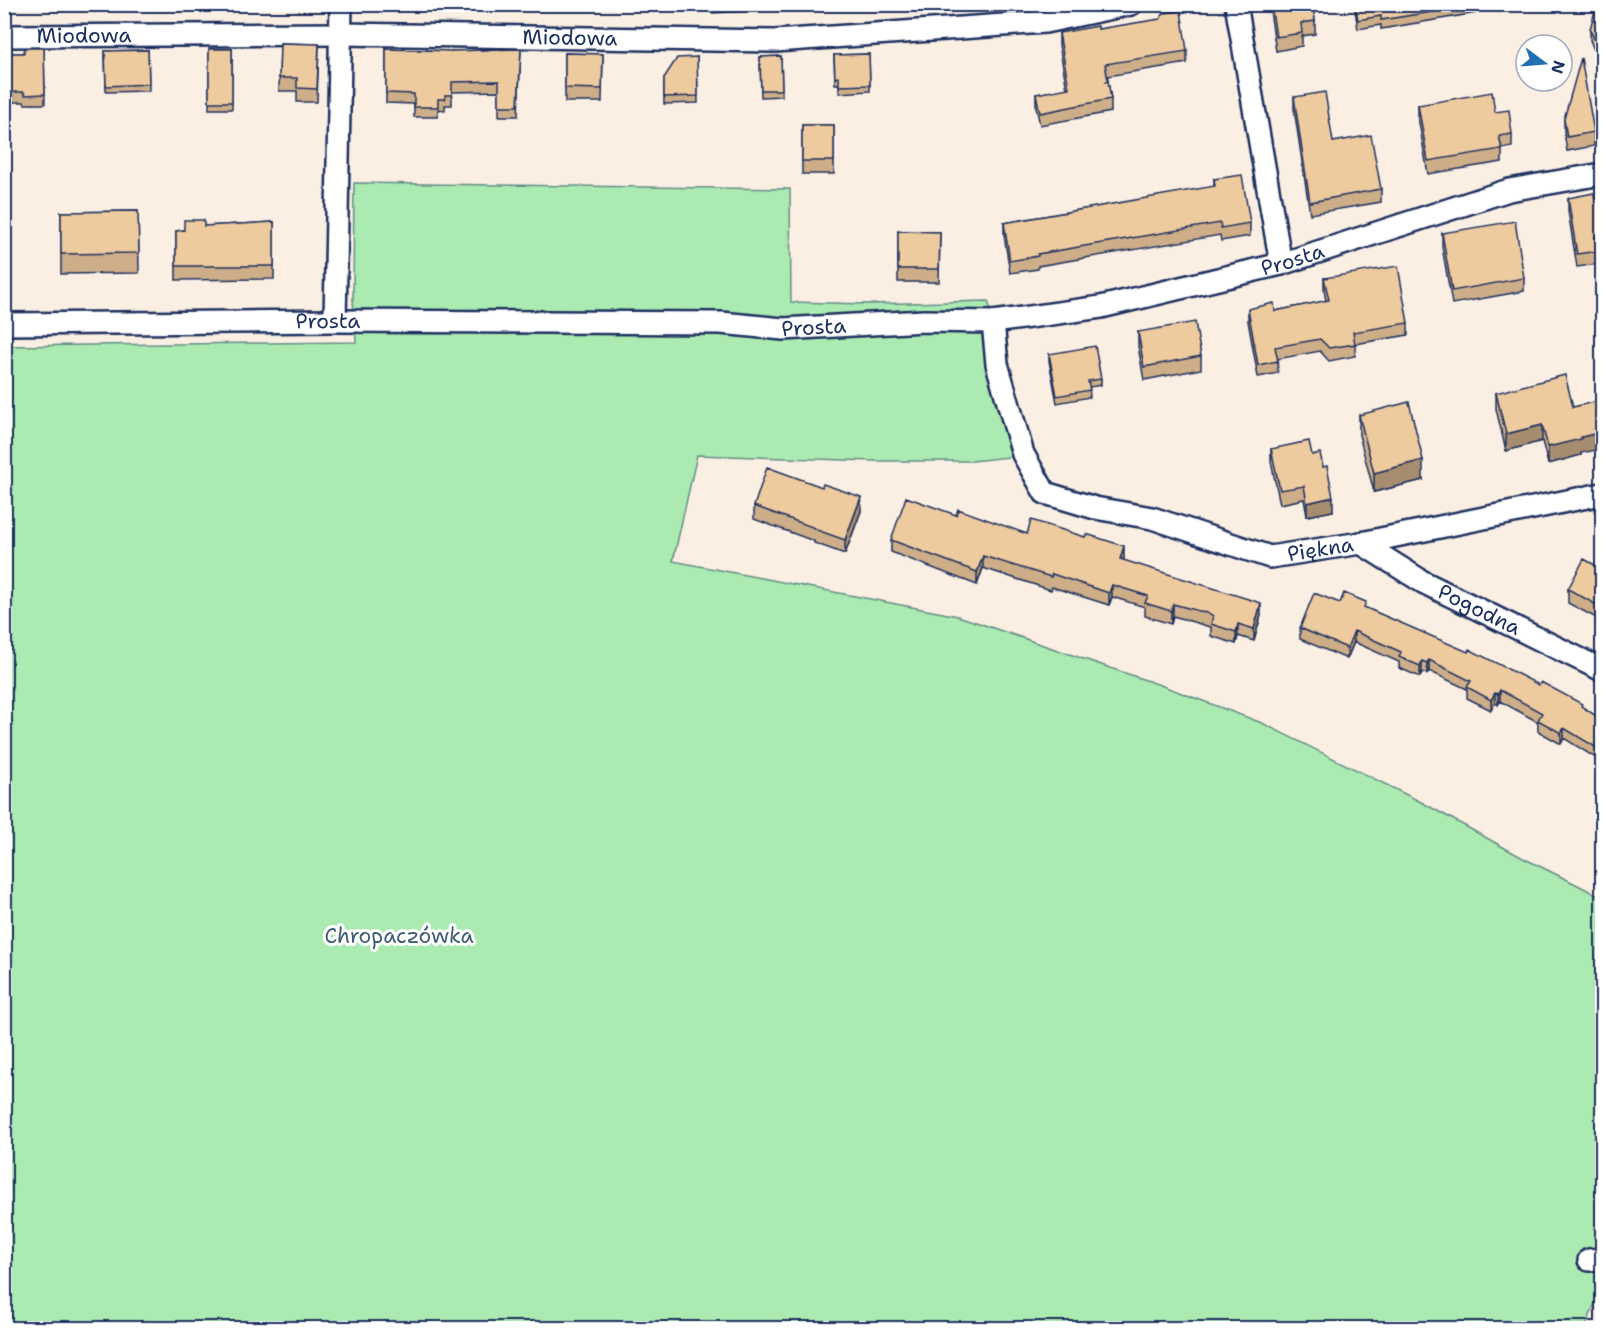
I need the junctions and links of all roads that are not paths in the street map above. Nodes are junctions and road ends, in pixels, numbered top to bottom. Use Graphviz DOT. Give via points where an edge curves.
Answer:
graph roads {
  1 [pos="341,4"];
  2 [pos="1131,4"];
  3 [pos="1236,4"];
  4 [pos="341,34"];
  5 [pos="4,36"];
  6 [pos="1602,174"];
  7 [pos="1281,264"];
  8 [pos="335,321"];
  9 [pos="993,322"];
  10 [pos="4,324"];
  11 [pos="1602,494"];
  12 [pos="1361,543"];
  13 [pos="1602,670"];
  1 -- 4 [label="street"];
  2 -- 4 [label="street, Miodowa" via="1045,22 775,41"];
  3 -- 7 [label="street"];
  4 -- 5 [label="street, Miodowa"];
  4 -- 8 [label="street"];
  6 -- 7 [label="street, Prosta" via="1509,190"];
  7 -- 9 [label="street, Prosta" via="1101,307"];
  8 -- 9 [label="street, Prosta" via="721,323 783,329 924,321"];
  8 -- 10 [label="street, Prosta"];
  9 -- 12 [label="street, Piękna" via="997,364 1023,454 1045,493 1095,508 1152,518 1270,557"];
  11 -- 12 [label="street, Piękna"];
  12 -- 13 [label="street, Pogodna" via="1423,582"];
}
